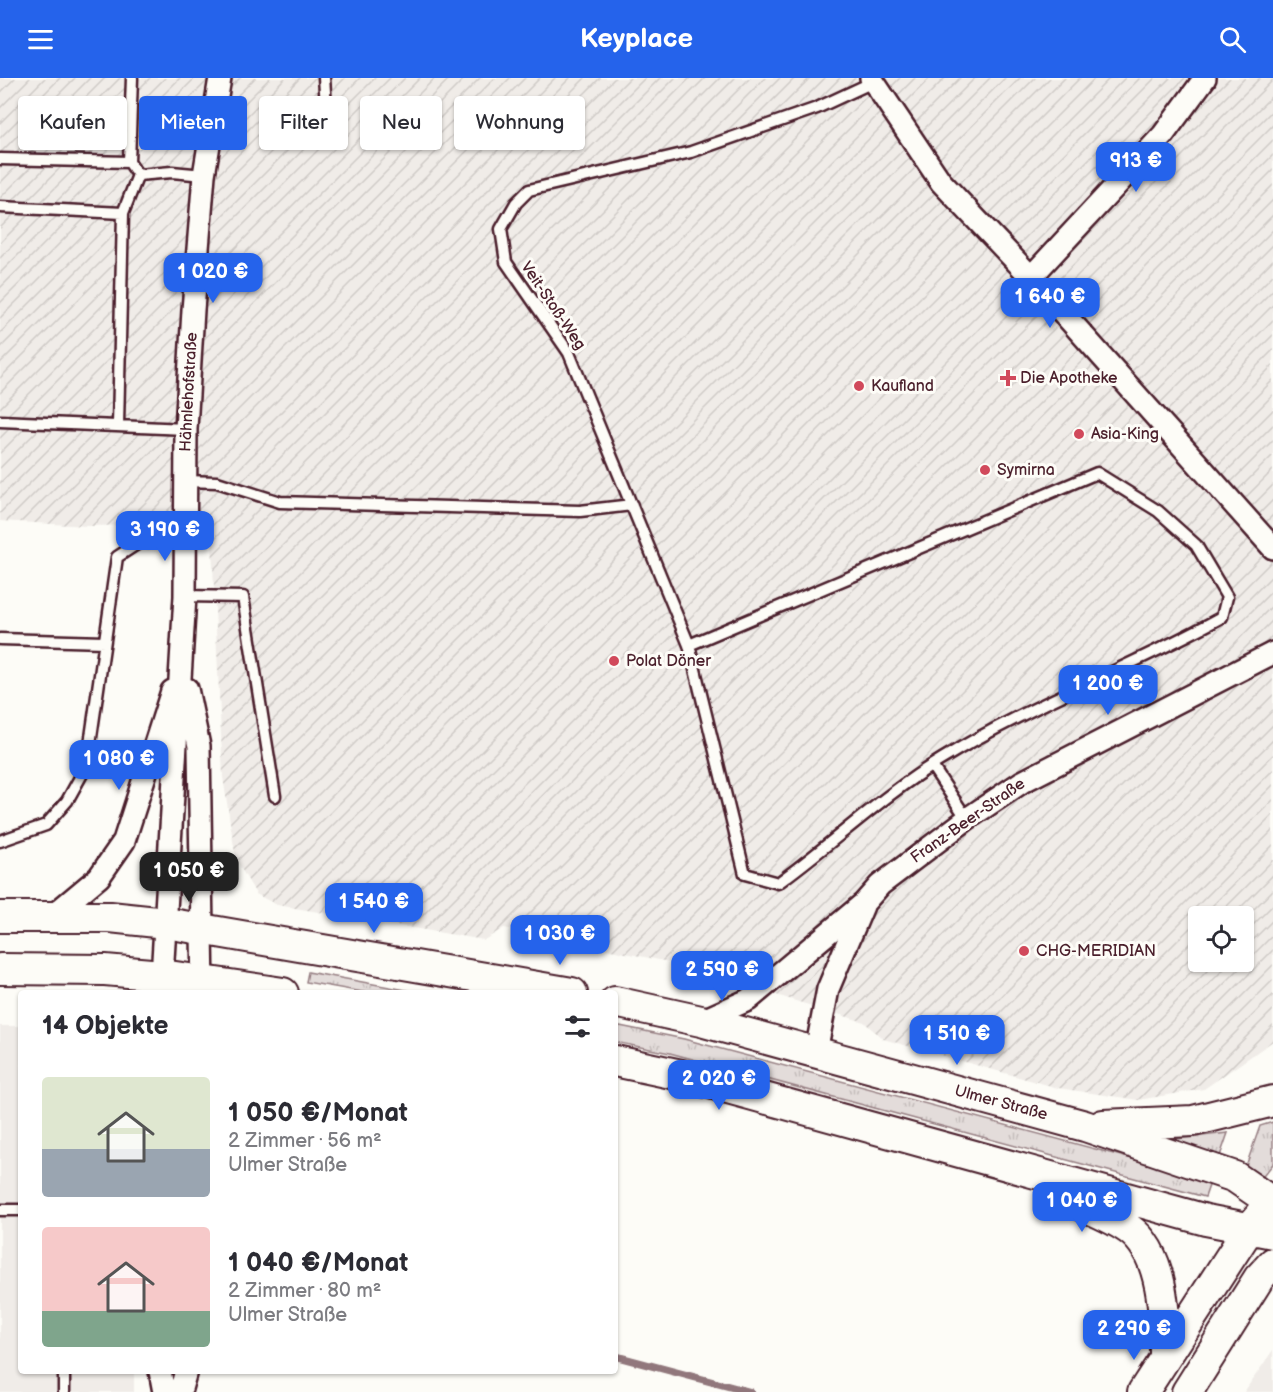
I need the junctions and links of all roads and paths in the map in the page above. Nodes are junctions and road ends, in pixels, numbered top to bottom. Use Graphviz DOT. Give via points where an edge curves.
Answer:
graph roads {
  1 [pos="132,78"];
  2 [pos="219,78"];
  3 [pos="324,78"];
  4 [pos="1205,78"];
  5 [pos="872,80"];
  6 [pos="325,96"];
  7 [pos="0,159"];
  8 [pos="129,162"];
  9 [pos="138,175"];
  10 [pos="204,175"];
  11 [pos="0,207"];
  12 [pos="123,213"];
  13 [pos="1031,277"];
  14 [pos="0,422"];
  15 [pos="118,425"];
  16 [pos="186,429"];
  17 [pos="185,481"];
  18 [pos="632,505"];
  19 [pos="185,534"];
  20 [pos="1273,548"];
  21 [pos="185,596"];
  22 [pos="0,639"];
  23 [pos="104,642"];
  24 [pos="689,645"];
  25 [pos="1273,653"];
  26 [pos="181,662"];
  27 [pos="932,766"];
  28 [pos="275,796"];
  29 [pos="967,819"];
  30 [pos="0,841"];
  31 [pos="864,903"];
  32 [pos="0,917"];
  33 [pos="51,917"];
  34 [pos="166,923"];
  35 [pos="203,930"];
  36 [pos="0,969"];
  37 [pos="161,984"];
  38 [pos="203,987"];
  39 [pos="243,990"];
  40 [pos="554,990"];
  41 [pos="618,1003"];
  42 [pos="701,1021"];
  43 [pos="816,1052"];
  44 [pos="618,1061"];
  45 [pos="1273,1101"];
  46 [pos="1085,1126"];
  47 [pos="987,1161"];
  48 [pos="1273,1203"];
  49 [pos="0,1210"];
  50 [pos="18,1210"];
  51 [pos="1261,1231"];
  52 [pos="1273,1263"];
  53 [pos="1166,1354"];
  54 [pos="64,1374"];
  55 [pos="161,1374"];
  56 [pos="185,1374"];
  57 [pos="64,1392"];
  58 [pos="164,1392"];
  59 [pos="180,1392"];
  60 [pos="1143,1392"];
  61 [pos="1187,1392"];
  1 -- 8 [label="lane"];
  2 -- 10 [label="street, Hähnlehofstraße"];
  3 -- 6 [label="lane"];
  4 -- 13 [label="street" via="1163,135"];
  5 -- 13 [label="street" via="942,182"];
  5 -- 18 [label="lane, Veit-Stoß-Weg" via="817,108 691,152 529,190 501,229 506,262 569,353"];
  7 -- 8 [label="lane"];
  8 -- 9 [label="lane"];
  9 -- 10 [label="lane"];
  9 -- 12 [label="lane"];
  10 -- 16 [label="street, Hähnlehofstraße"];
  11 -- 12 [label="lane"];
  12 -- 15 [label="lane"];
  13 -- 20 [label="street"];
  14 -- 15 [label="lane"];
  15 -- 16 [label="lane"];
  16 -- 17 [label="street, Hähnlehofstraße"];
  17 -- 18 [label="lane" via="217,482 280,502 580,511"];
  17 -- 19 [label="street, Hähnlehofstraße"];
  18 -- 24 [label="lane, Veit-Stoß-Weg"];
  19 -- 21 [label="street"];
  19 -- 23 [label="lane" via="140,542 117,557"];
  21 -- 26 [label="street"];
  21 -- 28 [label="lane" via="243,597"];
  22 -- 23 [label="lane"];
  23 -- 30 [label="lane" via="87,765 67,801 46,825"];
  24 -- 27 [label="lane, Veit-Stoß-Weg" via="745,874 778,883"];
  24 -- 27 [label="lane" via="1097,473 1158,511 1196,544 1227,597 1222,617 998,727"];
  25 -- 29 [label="street, Franz-Beer-Straße" via="1022,782"];
  26 -- 33 [label="street" via="124,841 99,877"];
  26 -- 34 [label="street"];
  26 -- 35 [label="street" via="199,746"];
  27 -- 29 [label="lane"];
  29 -- 31 [label="street, Franz-Beer-Straße" via="880,885"];
  31 -- 42 [label="street, Franz-Beer-Straße" via="748,1000"];
  31 -- 43 [label="street, Franz-Beer-Straße" via="828,989"];
  32 -- 33 [label="main road"];
  33 -- 34 [label="main road" via="110,917"];
  34 -- 35 [label="main road"];
  34 -- 37 [label="street"];
  35 -- 38 [label="street"];
  35 -- 40 [label="main road"];
  36 -- 37 [label="main road" via="105,970"];
  37 -- 38 [label="main road"];
  38 -- 39 [label="main road"];
  41 -- 42 [label="main road, Ulmer Straße"];
  42 -- 43 [label="main road, Ulmer Straße"];
  43 -- 46 [label="main road, Ulmer Straße"];
  44 -- 47 [label="main road"];
  45 -- 46 [label="main road" via="1193,1121"];
  46 -- 48 [label="main road, Ulmer Straße" via="1235,1177"];
  47 -- 51 [label="main road"];
  47 -- 53 [label="main road" via="1130,1230 1148,1252 1155,1270 1165,1307"];
  48 -- 51 [label="main road"];
  49 -- 50 [label="lane"];
  51 -- 53 [label="main road"];
  52 -- 61 [label="main road" via="1259,1278"];
  53 -- 60 [label="main road"];
  54 -- 57 [label="lane"];
  55 -- 58 [label="street"];
  56 -- 59 [label="street"];
}
